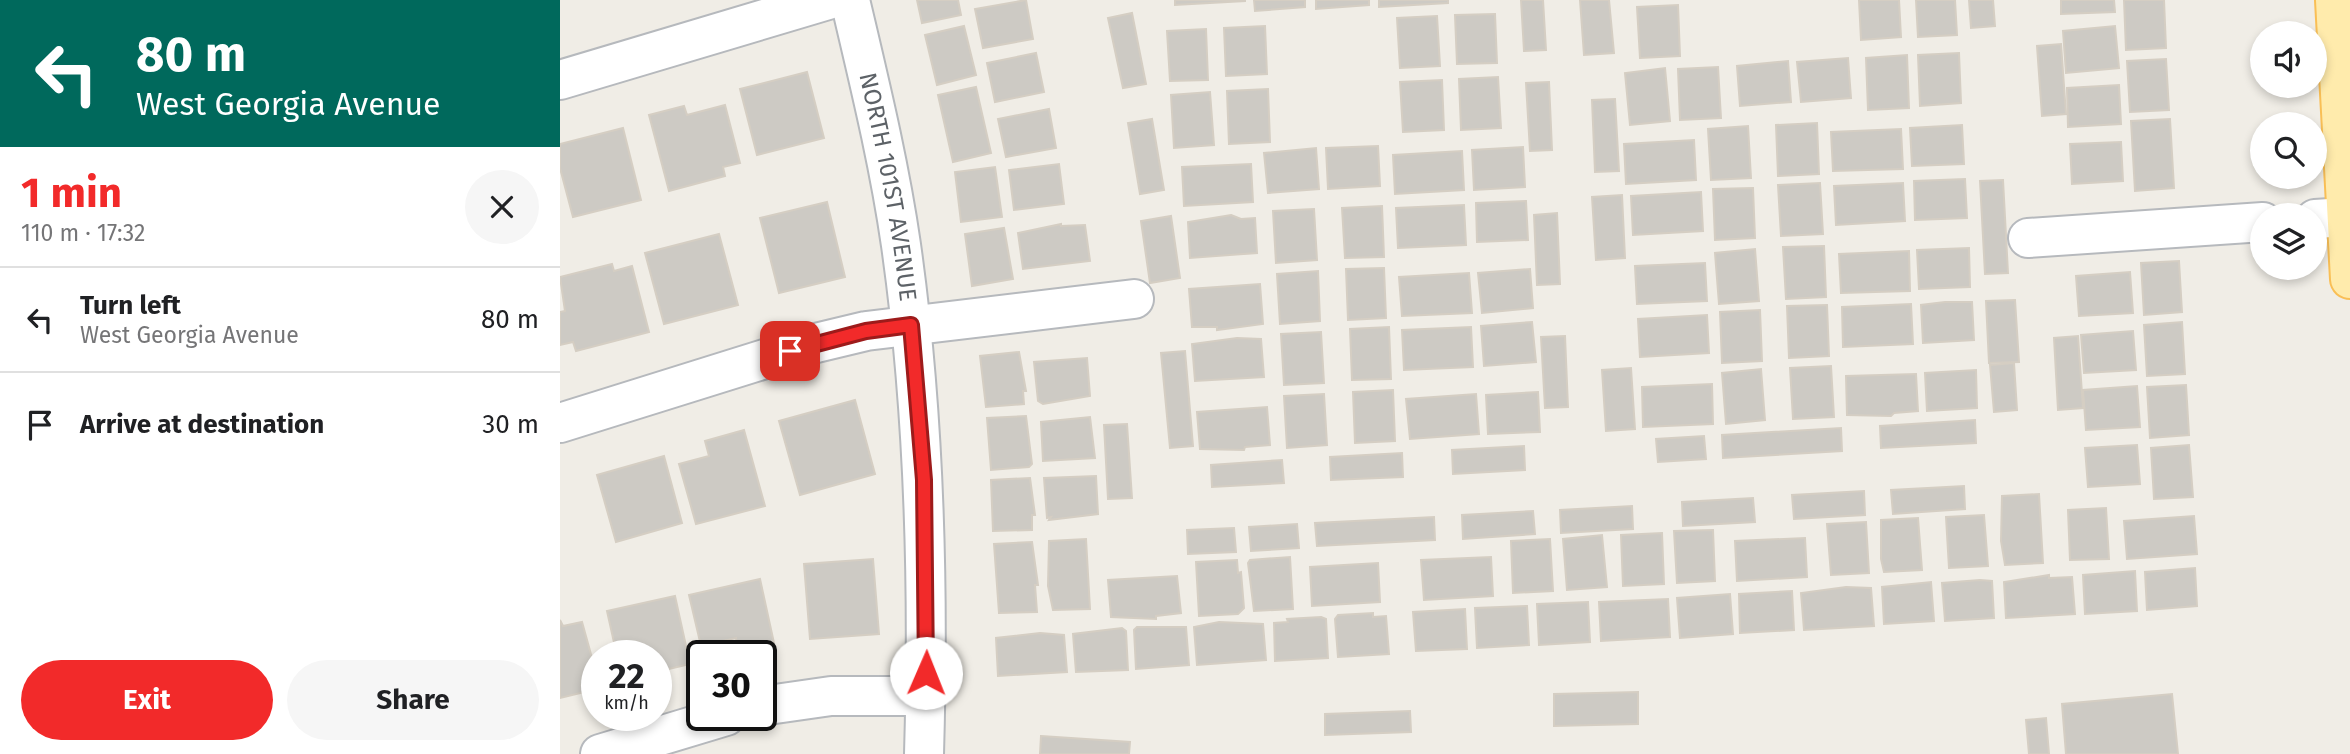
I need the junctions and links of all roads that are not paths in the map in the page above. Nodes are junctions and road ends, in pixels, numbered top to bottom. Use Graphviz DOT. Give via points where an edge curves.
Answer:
graph roads {
  1 [pos="828,0"];
  2 [pos="850,0"];
  3 [pos="2335,0"];
  4 [pos="560,80"];
  5 [pos="2331,218"];
  6 [pos="2250,223"];
  7 [pos="2028,238"];
  8 [pos="2350,279"];
  9 [pos="1134,299"];
  10 [pos="911,325"];
  11 [pos="560,423"];
  12 [pos="926,696"];
  13 [pos="777,704"];
  14 [pos="711,731"];
  15 [pos="600,754"];
  16 [pos="924,754"];
  1 -- 4 [label="street"];
  2 -- 10 [label="street, NORTH 101ST AVENUE" via="888,168"];
  3 -- 5 [label="main road"];
  5 -- 8 [label="main road"];
  6 -- 7 [label="street"];
  9 -- 10 [label="street"];
  10 -- 11 [label="street" via="816,343"];
  10 -- 12 [label="street, NORTH 101ST AVENUE" via="924,480"];
  12 -- 13 [label="street" via="831,696"];
  12 -- 16 [label="street, NORTH 101ST AVENUE"];
  14 -- 15 [label="street"];
}
